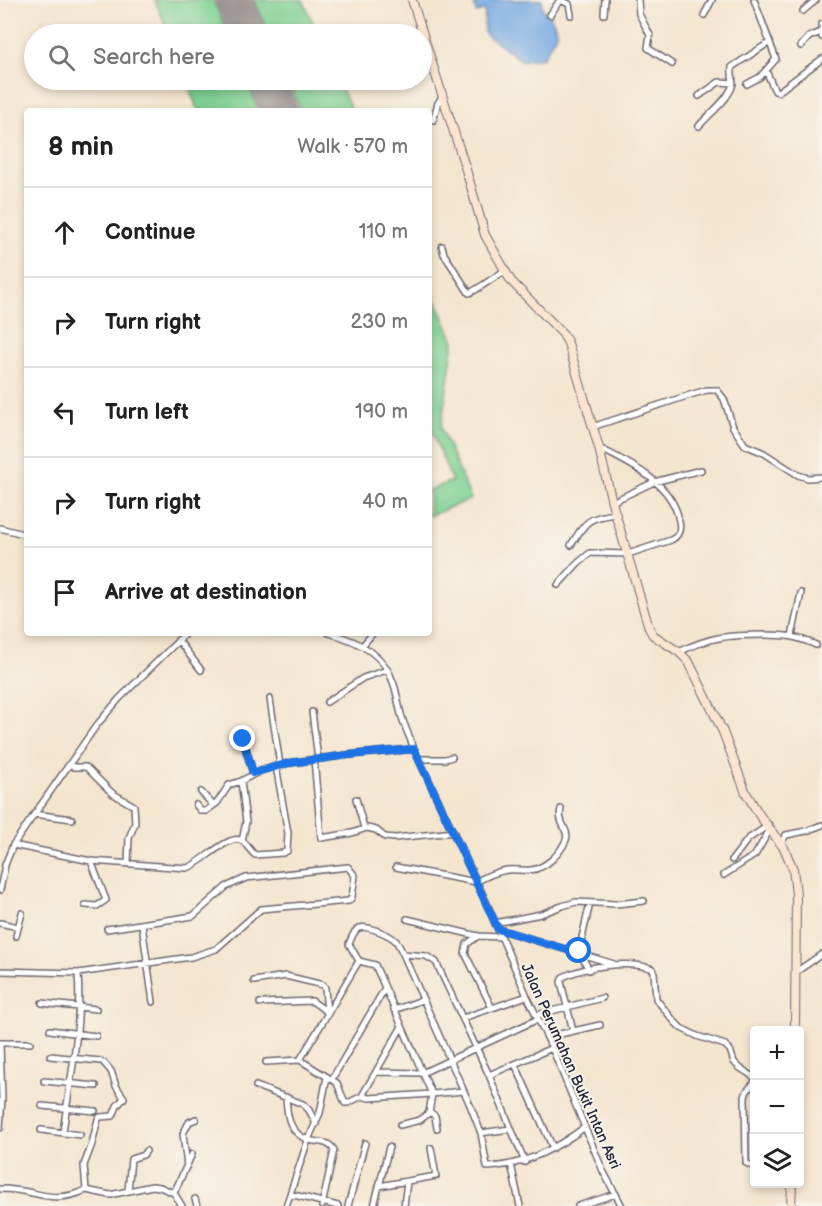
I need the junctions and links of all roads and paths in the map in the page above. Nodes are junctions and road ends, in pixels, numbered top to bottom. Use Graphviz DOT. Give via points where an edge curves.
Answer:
graph roads {
  1 [pos="412,0"];
  2 [pos="560,0"];
  3 [pos="605,0"];
  4 [pos="638,0"];
  5 [pos="712,0"];
  6 [pos="753,0"];
  7 [pos="816,0"];
  8 [pos="803,11"];
  9 [pos="604,14"];
  10 [pos="550,15"];
  11 [pos="570,15"];
  12 [pos="704,15"];
  13 [pos="419,24"];
  14 [pos="822,24"];
  15 [pos="821,34"];
  16 [pos="770,42"];
  17 [pos="801,46"];
  18 [pos="822,59"];
  19 [pos="672,64"];
  20 [pos="432,65"];
  21 [pos="766,71"];
  22 [pos="733,83"];
  23 [pos="747,84"];
  24 [pos="699,96"];
  25 [pos="442,97"];
  26 [pos="434,120"];
  27 [pos="699,126"];
  28 [pos="442,246"];
  29 [pos="505,271"];
  30 [pos="592,427"];
  31 [pos="599,448"];
  32 [pos="701,470"];
  33 [pos="822,477"];
  34 [pos="654,482"];
  35 [pos="612,502"];
  36 [pos="616,514"];
  37 [pos="0,528"];
  38 [pos="24,534"];
  39 [pos="571,545"];
  40 [pos="628,554"];
  41 [pos="558,585"];
  42 [pos="801,593"];
  43 [pos="183,636"];
  44 [pos="347,636"];
  45 [pos="370,636"];
  46 [pos="792,636"];
  47 [pos="178,640"];
  48 [pos="363,645"];
  49 [pos="816,645"];
  50 [pos="679,652"];
  51 [pos="201,670"];
  52 [pos="387,670"];
  53 [pos="270,699"];
  54 [pos="327,702"];
  55 [pos="312,712"];
  56 [pos="243,739"];
  57 [pos="414,749"];
  58 [pos="452,756"];
  59 [pos="316,759"];
  60 [pos="419,759"];
  61 [pos="70,764"];
  62 [pos="278,765"];
  63 [pos="253,773"];
  64 [pos="242,781"];
  65 [pos="201,792"];
  66 [pos="356,799"];
  67 [pos="196,805"];
  68 [pos="213,805"];
  69 [pos="561,809"];
  70 [pos="34,814"];
  71 [pos="72,819"];
  72 [pos="822,825"];
  73 [pos="770,827"];
  74 [pos="364,828"];
  75 [pos="454,832"];
  76 [pos="242,841"];
  77 [pos="781,843"];
  78 [pos="13,845"];
  79 [pos="732,860"];
  80 [pos="91,861"];
  81 [pos="128,864"];
  82 [pos="396,867"];
  83 [pos="724,874"];
  84 [pos="476,882"];
  85 [pos="0,890"];
  86 [pos="644,901"];
  87 [pos="590,903"];
  88 [pos="84,905"];
  89 [pos="22,914"];
  90 [pos="407,919"];
  91 [pos="0,923"];
  92 [pos="142,925"];
  93 [pos="497,926"];
  94 [pos="18,927"];
  95 [pos="107,929"];
  96 [pos="16,936"];
  97 [pos="478,936"];
  98 [pos="501,937"];
  99 [pos="403,954"];
  100 [pos="581,954"];
  101 [pos="822,954"];
  102 [pos="358,961"];
  103 [pos="148,964"];
  104 [pos="619,965"];
  105 [pos="589,970"];
  106 [pos="0,971"];
  107 [pos="796,972"];
  108 [pos="78,973"];
  109 [pos="254,981"];
  110 [pos="385,988"];
  111 [pos="527,996"];
  112 [pos="602,998"];
  113 [pos="422,1000"];
  114 [pos="153,1002"];
  115 [pos="42,1003"];
  116 [pos="260,1003"];
  117 [pos="79,1007"];
  118 [pos="568,1007"];
  119 [pos="492,1008"];
  120 [pos="96,1010"];
  121 [pos="394,1010"];
  122 [pos="327,1013"];
  123 [pos="537,1017"];
  124 [pos="463,1018"];
  125 [pos="600,1025"];
  126 [pos="795,1026"];
  127 [pos="401,1029"];
  128 [pos="50,1030"];
  129 [pos="573,1031"];
  130 [pos="76,1033"];
  131 [pos="96,1036"];
  132 [pos="547,1037"];
  133 [pos="30,1043"];
  134 [pos="0,1044"];
  135 [pos="477,1047"];
  136 [pos="552,1048"];
  137 [pos="50,1056"];
  138 [pos="73,1058"];
  139 [pos="300,1060"];
  140 [pos="449,1060"];
  141 [pos="266,1062"];
  142 [pos="515,1064"];
  143 [pos="377,1072"];
  144 [pos="422,1073"];
  145 [pos="750,1074"];
  146 [pos="489,1075"];
  147 [pos="329,1078"];
  148 [pos="44,1081"];
  149 [pos="70,1083"];
  150 [pos="96,1086"];
  151 [pos="256,1086"];
  152 [pos="750,1089"];
  153 [pos="463,1091"];
  154 [pos="432,1094"];
  155 [pos="362,1096"];
  156 [pos="286,1097"];
  157 [pos="42,1106"];
  158 [pos="66,1107"];
  159 [pos="94,1111"];
  160 [pos="430,1112"];
  161 [pos="196,1119"];
  162 [pos="316,1124"];
  163 [pos="400,1125"];
  164 [pos="585,1126"];
  165 [pos="0,1128"];
  166 [pos="437,1128"];
  167 [pos="510,1129"];
  168 [pos="41,1130"];
  169 [pos="63,1132"];
  170 [pos="481,1134"];
  171 [pos="80,1135"];
  172 [pos="308,1140"];
  173 [pos="365,1143"];
  174 [pos="389,1147"];
  175 [pos="431,1148"];
  176 [pos="553,1148"];
  177 [pos="146,1151"];
  178 [pos="192,1154"];
  179 [pos="525,1162"];
  180 [pos="511,1164"];
  181 [pos="750,1165"];
  182 [pos="187,1166"];
  183 [pos="407,1181"];
  184 [pos="379,1186"];
  185 [pos="792,1188"];
  186 [pos="0,1189"];
  187 [pos="86,1190"];
  188 [pos="128,1191"];
  189 [pos="174,1193"];
  190 [pos="290,1194"];
  191 [pos="616,1194"];
  192 [pos="195,1199"];
  193 [pos="323,1204"];
  194 [pos="182,1206"];
  195 [pos="196,1206"];
  196 [pos="286,1206"];
  197 [pos="338,1206"];
  198 [pos="348,1206"];
  199 [pos="374,1206"];
  200 [pos="404,1206"];
  201 [pos="520,1206"];
  202 [pos="578,1206"];
  203 [pos="622,1206"];
  204 [pos="792,1206"];
  1 -- 13 [label="street"];
  2 -- 10 [label="street"];
  2 -- 11 [label="street" via="570,5"];
  3 -- 9 [label="street"];
  4 -- 19 [label="street" via="639,14 649,32 648,48"];
  5 -- 12 [label="street"];
  6 -- 16 [label="street"];
  7 -- 8 [label="street"];
  14 -- 15 [label="street"];
  15 -- 17 [label="street" via="808,37"];
  16 -- 21 [label="street" via="776,59"];
  16 -- 22 [label="street" via="734,66"];
  18 -- 21 [label="street" via="779,92"];
  20 -- 25 [label="street"];
  21 -- 23 [label="street"];
  22 -- 24 [label="street" via="719,82"];
  22 -- 27 [label="street" via="726,98"];
  25 -- 26 [label="street"];
  25 -- 29 [label="street" via="485,235"];
  28 -- 29 [label="street" via="469,293"];
  29 -- 30 [label="street" via="563,334"];
  30 -- 31 [label="street"];
  30 -- 33 [label="street" via="717,390 733,427 746,445 798,475"];
  31 -- 34 [label="street"];
  31 -- 35 [label="street"];
  32 -- 34 [label="street"];
  34 -- 35 [label="street"];
  34 -- 40 [label="street" via="675,508 678,535"];
  35 -- 36 [label="street"];
  36 -- 39 [label="street" via="589,519"];
  36 -- 40 [label="street"];
  37 -- 38 [label="street"];
  40 -- 41 [label="street" via="587,555"];
  40 -- 50 [label="street" via="649,628"];
  42 -- 46 [label="street"];
  43 -- 47 [label="street"];
  44 -- 48 [label="street, Jalan Perumahan Bukit Intan Asri"];
  45 -- 48 [label="street"];
  46 -- 49 [label="street"];
  46 -- 50 [label="street" via="735,634 697,643"];
  47 -- 51 [label="street"];
  47 -- 61 [label="street" via="119,699"];
  48 -- 52 [label="street, Jalan Perumahan Bukit Intan Asri"];
  50 -- 73 [label="street" via="689,662 718,722 746,793"];
  52 -- 54 [label="street" via="363,678"];
  52 -- 57 [label="street, Jalan Perumahan Bukit Intan Asri"];
  53 -- 62 [label="street"];
  55 -- 59 [label="street"];
  56 -- 63 [label="street"];
  57 -- 59 [label="street"];
  57 -- 60 [label="street, Jalan Perumahan Bukit Intan Asri"];
  58 -- 60 [label="street"];
  59 -- 62 [label="street"];
  59 -- 74 [label="street" via="321,838"];
  60 -- 75 [label="street, Jalan Perumahan Bukit Intan Asri"];
  61 -- 70 [label="street"];
  61 -- 81 [label="street" via="86,767 112,793 133,805 135,823 129,838"];
  62 -- 63 [label="street"];
  62 -- 76 [label="street" via="288,833 286,850 256,856"];
  63 -- 64 [label="street"];
  64 -- 68 [label="street" via="227,786"];
  64 -- 76 [label="street" via="246,819"];
  65 -- 68 [label="street"];
  66 -- 74 [label="street"];
  67 -- 68 [label="street" via="203,812"];
  69 -- 84 [label="street" via="560,820 567,837 551,860 540,868 501,871"];
  70 -- 71 [label="street"];
  70 -- 78 [label="street"];
  72 -- 77 [label="street" via="786,835"];
  73 -- 77 [label="street"];
  73 -- 79 [label="street" via="748,839"];
  73 -- 83 [label="street" via="755,855"];
  74 -- 75 [label="street" via="395,838"];
  75 -- 84 [label="street, Jalan Perumahan Bukit Intan Asri"];
  76 -- 81 [label="street" via="236,839 225,844 187,868"];
  77 -- 107 [label="street" via="793,869 796,894"];
  78 -- 80 [label="street"];
  78 -- 85 [label="street"];
  80 -- 81 [label="street"];
  80 -- 88 [label="street" via="106,900 97,906"];
  82 -- 84 [label="street"];
  84 -- 93 [label="street, Jalan Perumahan Bukit Intan Asri"];
  86 -- 87 [label="street"];
  87 -- 93 [label="street" via="570,903"];
  87 -- 100 [label="street"];
  89 -- 94 [label="street"];
  90 -- 97 [label="street"];
  91 -- 94 [label="street"];
  92 -- 95 [label="street"];
  92 -- 103 [label="street"];
  92 -- 103 [label="street" via="193,916 231,884 255,875 348,867 354,876 349,901 263,908 210,952"];
  93 -- 98 [label="street, Jalan Perumahan Bukit Intan Asri"];
  93 -- 100 [label="street"];
  94 -- 96 [label="street"];
  97 -- 98 [label="street"];
  97 -- 119 [label="street" via="467,944 465,953"];
  98 -- 111 [label="street, Jalan Perumahan Bukit Intan Asri"];
  99 -- 102 [label="street" via="389,936 361,927 349,944"];
  99 -- 113 [label="street"];
  99 -- 124 [label="street" via="426,956 436,962"];
  100 -- 104 [label="street"];
  100 -- 105 [label="street"];
  101 -- 107 [label="street"];
  102 -- 110 [label="street" via="374,964"];
  102 -- 122 [label="street"];
  103 -- 108 [label="street"];
  103 -- 114 [label="street"];
  104 -- 105 [label="street"];
  104 -- 145 [label="street" via="653,969 656,999 661,1007 681,1028 725,1045 734,1062"];
  105 -- 118 [label="street" via="561,980"];
  106 -- 108 [label="street"];
  107 -- 126 [label="street"];
  108 -- 117 [label="street"];
  109 -- 122 [label="street" via="286,976 322,984"];
  110 -- 121 [label="street"];
  110 -- 147 [label="street"];
  111 -- 119 [label="street"];
  111 -- 123 [label="street, Jalan Perumahan Bukit Intan Asri"];
  112 -- 118 [label="street"];
  113 -- 121 [label="street"];
  113 -- 140 [label="street"];
  115 -- 117 [label="street"];
  116 -- 122 [label="street" via="312,1001"];
  117 -- 120 [label="street"];
  117 -- 130 [label="street"];
  118 -- 123 [label="street"];
  118 -- 129 [label="street"];
  119 -- 124 [label="street"];
  121 -- 127 [label="street"];
  122 -- 139 [label="street"];
  123 -- 132 [label="street, Jalan Perumahan Bukit Intan Asri"];
  123 -- 135 [label="street"];
  124 -- 135 [label="street"];
  125 -- 129 [label="street"];
  127 -- 143 [label="street"];
  127 -- 144 [label="street"];
  128 -- 130 [label="street"];
  129 -- 132 [label="street"];
  130 -- 131 [label="street"];
  130 -- 138 [label="street"];
  132 -- 136 [label="street, Jalan Perumahan Bukit Intan Asri"];
  133 -- 134 [label="street"];
  134 -- 165 [label="street"];
  135 -- 140 [label="street"];
  135 -- 146 [label="street"];
  136 -- 142 [label="street"];
  136 -- 164 [label="street, Jalan Perumahan Bukit Intan Asri"];
  137 -- 138 [label="street"];
  138 -- 149 [label="street"];
  138 -- 187 [label="street" via="102,1062 111,1071 124,1100 113,1116 98,1119 84,1165"];
  139 -- 141 [label="street"];
  139 -- 147 [label="street"];
  140 -- 144 [label="street"];
  140 -- 153 [label="street"];
  142 -- 146 [label="street"];
  142 -- 176 [label="street"];
  143 -- 144 [label="street"];
  143 -- 155 [label="street"];
  144 -- 154 [label="street"];
  146 -- 167 [label="street"];
  147 -- 155 [label="street" via="339,1085 345,1103"];
  147 -- 162 [label="street"];
  148 -- 149 [label="street"];
  149 -- 150 [label="street"];
  149 -- 158 [label="street"];
  151 -- 156 [label="street"];
  152 -- 181 [label="street" via="745,1097 745,1150"];
  153 -- 154 [label="street"];
  153 -- 170 [label="street"];
  154 -- 155 [label="street"];
  154 -- 160 [label="street"];
  156 -- 162 [label="street" via="306,1106"];
  156 -- 172 [label="street" via="290,1125"];
  157 -- 158 [label="street"];
  158 -- 159 [label="street"];
  158 -- 169 [label="street"];
  160 -- 163 [label="street" via="420,1120"];
  160 -- 166 [label="street"];
  161 -- 182 [label="street" via="189,1122 183,1134"];
  162 -- 172 [label="street"];
  164 -- 176 [label="street"];
  164 -- 191 [label="street, Jalan Perumahan Bukit Intan Asri"];
  167 -- 170 [label="street"];
  167 -- 179 [label="street"];
  168 -- 169 [label="street"];
  169 -- 171 [label="street"];
  170 -- 180 [label="street" via="487,1167"];
  172 -- 190 [label="street"];
  172 -- 193 [label="street" via="330,1144 335,1151"];
  173 -- 198 [label="street"];
  174 -- 184 [label="street"];
  175 -- 183 [label="street" via="436,1176"];
  176 -- 179 [label="street"];
  177 -- 188 [label="street" via="131,1159"];
  178 -- 182 [label="street"];
  179 -- 180 [label="street"];
  180 -- 201 [label="street"];
  182 -- 189 [label="street"];
  183 -- 184 [label="street"];
  183 -- 200 [label="street"];
  184 -- 199 [label="street"];
  185 -- 204 [label="street"];
  186 -- 187 [label="street" via="58,1203 74,1199"];
  187 -- 188 [label="street" via="110,1195"];
  188 -- 189 [label="street" via="156,1186"];
  189 -- 194 [label="street"];
  190 -- 193 [label="street"];
  190 -- 196 [label="street"];
  191 -- 202 [label="street"];
  191 -- 203 [label="street, Jalan Perumahan Bukit Intan Asri"];
  192 -- 195 [label="street"];
  193 -- 197 [label="street"];
}
